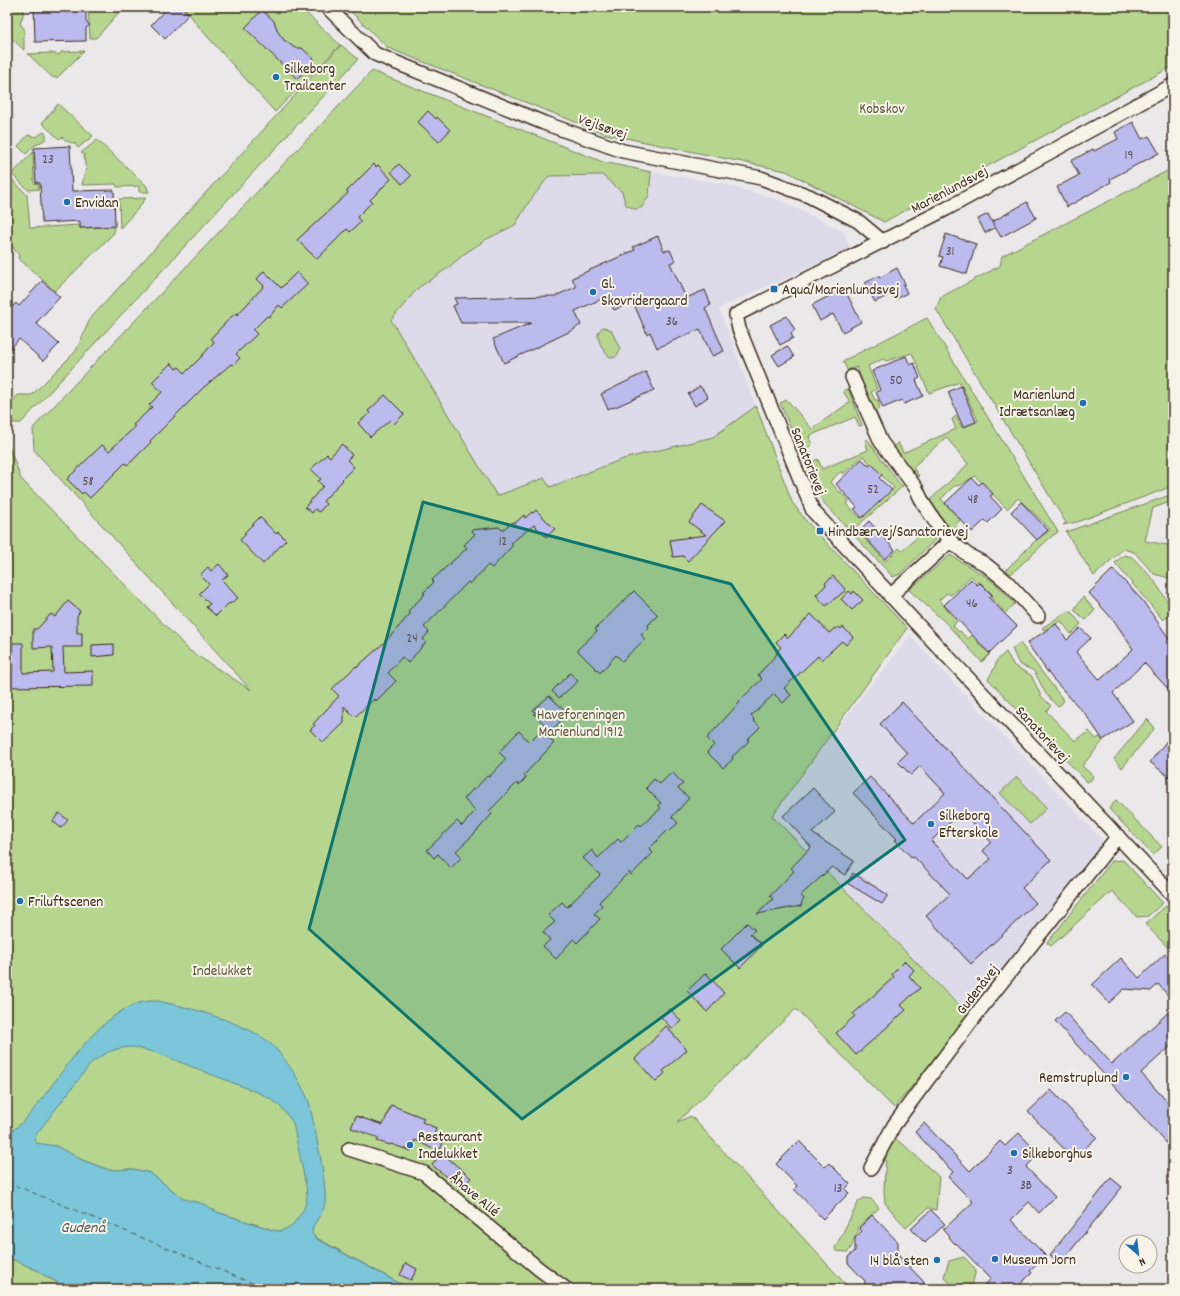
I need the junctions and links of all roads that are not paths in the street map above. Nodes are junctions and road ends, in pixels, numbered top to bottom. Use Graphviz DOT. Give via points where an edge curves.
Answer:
graph roads {
  1 [pos="327,7"];
  2 [pos="1173,85"];
  3 [pos="883,242"];
  4 [pos="736,315"];
  5 [pos="852,377"];
  6 [pos="950,541"];
  7 [pos="890,596"];
  8 [pos="1038,616"];
  9 [pos="1118,836"];
  10 [pos="1173,895"];
  11 [pos="349,1149"];
  12 [pos="871,1168"];
  13 [pos="566,1289"];
  1 -- 3 [label="street, Vejlsøvej" via="376,54 544,123 623,151 761,178 809,196 858,221"];
  2 -- 3 [label="street, Marienlundsvej"];
  3 -- 4 [label="street, Marienlundsvej"];
  4 -- 7 [label="street, Sanatorievej" via="742,336 813,511"];
  5 -- 6 [label="street" via="881,442 916,488 923,503"];
  6 -- 7 [label="street"];
  6 -- 8 [label="street" via="1007,582"];
  7 -- 9 [label="street, Sanatorievej"];
  9 -- 10 [label="street, Sanatorievej"];
  9 -- 12 [label="street, Gudenåvej" via="982,1007 914,1098 894,1125"];
  11 -- 13 [label="street, Åhave Allé" via="424,1173 538,1269"];
}
